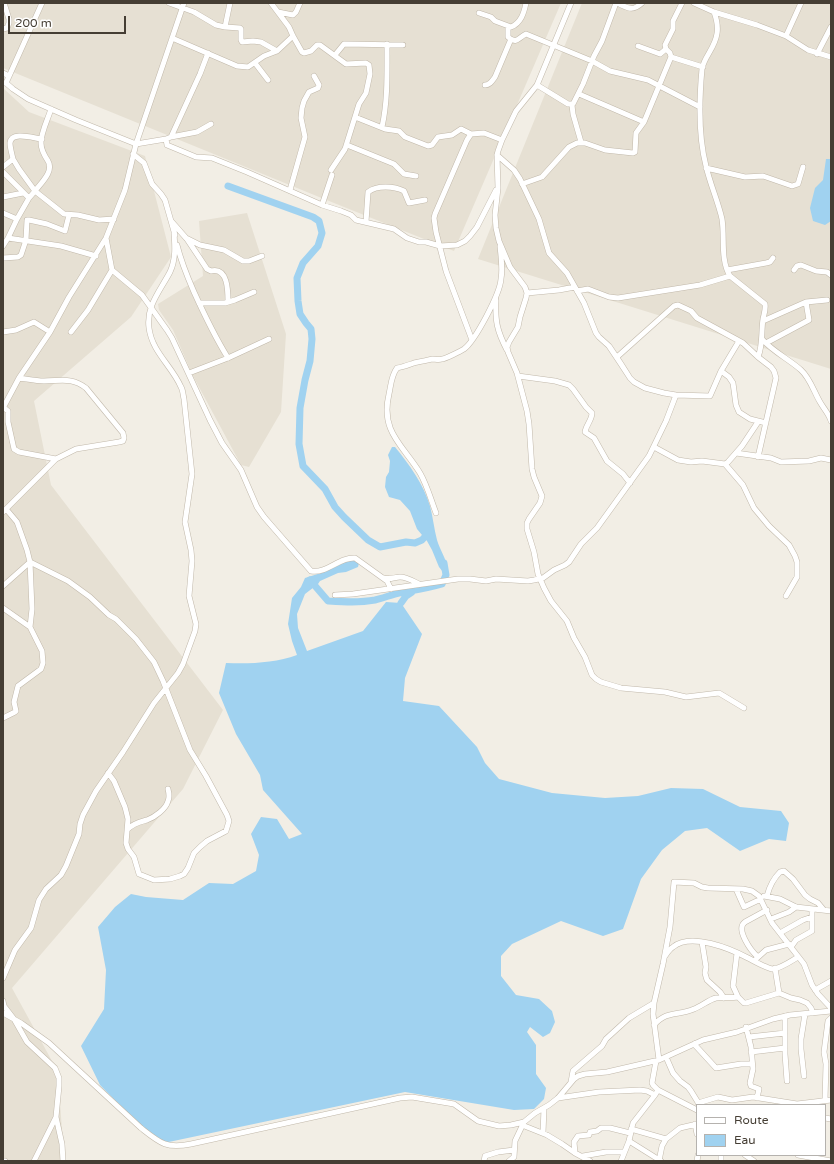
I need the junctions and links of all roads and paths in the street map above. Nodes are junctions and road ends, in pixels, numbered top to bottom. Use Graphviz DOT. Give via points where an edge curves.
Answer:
graph roads {
  1 [pos="4,3"];
  2 [pos="42,3"];
  3 [pos="168,3"];
  4 [pos="230,3"];
  5 [pos="271,3"];
  6 [pos="300,3"];
  7 [pos="526,3"];
  8 [pos="571,3"];
  9 [pos="617,3"];
  10 [pos="642,3"];
  11 [pos="682,3"];
  12 [pos="694,3"];
  13 [pos="801,3"];
  14 [pos="183,6"];
  15 [pos="278,12"];
  16 [pos="714,12"];
  17 [pos="479,13"];
  18 [pos="508,26"];
  19 [pos="225,27"];
  20 [pos="831,27"];
  21 [pos="3,28"];
  22 [pos="293,36"];
  23 [pos="786,36"];
  24 [pos="172,38"];
  25 [pos="511,39"];
  26 [pos="387,44"];
  27 [pos="554,44"];
  28 [pos="403,45"];
  29 [pos="638,46"];
  30 [pos="666,49"];
  31 [pos="277,51"];
  32 [pos="208,53"];
  33 [pos="817,54"];
  34 [pos="335,55"];
  35 [pos="671,57"];
  36 [pos="831,57"];
  37 [pos="592,61"];
  38 [pos="255,63"];
  39 [pos="703,67"];
  40 [pos="3,73"];
  41 [pos="9,76"];
  42 [pos="314,76"];
  43 [pos="268,80"];
  44 [pos="5,83"];
  45 [pos="485,85"];
  46 [pos="537,85"];
  47 [pos="659,86"];
  48 [pos="579,94"];
  49 [pos="572,105"];
  50 [pos="700,107"];
  51 [pos="51,109"];
  52 [pos="355,117"];
  53 [pos="644,122"];
  54 [pos="211,124"];
  55 [pos="382,127"];
  56 [pos="471,134"];
  57 [pos="172,137"];
  58 [pos="42,139"];
  59 [pos="166,139"];
  60 [pos="502,140"];
  61 [pos="581,142"];
  62 [pos="136,144"];
  63 [pos="347,144"];
  64 [pos="133,154"];
  65 [pos="497,155"];
  66 [pos="13,159"];
  67 [pos="803,167"];
  68 [pos="3,168"];
  69 [pos="706,168"];
  70 [pos="3,172"];
  71 [pos="416,176"];
  72 [pos="522,184"];
  73 [pos="498,188"];
  74 [pos="290,190"];
  75 [pos="35,191"];
  76 [pos="23,193"];
  77 [pos="3,197"];
  78 [pos="28,198"];
  79 [pos="425,200"];
  80 [pos="322,205"];
  81 [pos="3,213"];
  82 [pos="69,215"];
  83 [pos="17,219"];
  84 [pos="114,219"];
  85 [pos="170,219"];
  86 [pos="366,222"];
  87 [pos="174,233"];
  88 [pos="106,238"];
  89 [pos="186,238"];
  90 [pos="6,239"];
  91 [pos="26,240"];
  92 [pos="499,241"];
  93 [pos="3,246"];
  94 [pos="440,246"];
  95 [pos="96,256"];
  96 [pos="262,256"];
  97 [pos="3,258"];
  98 [pos="773,258"];
  99 [pos="112,270"];
  100 [pos="727,270"];
  101 [pos="794,270"];
  102 [pos="831,275"];
  103 [pos="730,276"];
  104 [pos="576,289"];
  105 [pos="254,292"];
  106 [pos="527,293"];
  107 [pos="496,297"];
  108 [pos="827,300"];
  109 [pos="228,302"];
  110 [pos="806,302"];
  111 [pos="199,303"];
  112 [pos="151,306"];
  113 [pos="763,321"];
  114 [pos="3,332"];
  115 [pos="50,332"];
  116 [pos="71,332"];
  117 [pos="269,339"];
  118 [pos="762,339"];
  119 [pos="472,340"];
  120 [pos="739,341"];
  121 [pos="766,343"];
  122 [pos="508,352"];
  123 [pos="617,357"];
  124 [pos="758,357"];
  125 [pos="228,358"];
  126 [pos="721,371"];
  127 [pos="189,373"];
  128 [pos="518,376"];
  129 [pos="19,378"];
  130 [pos="676,396"];
  131 [pos="5,400"];
  132 [pos="3,408"];
  133 [pos="831,421"];
  134 [pos="758,422"];
  135 [pos="766,423"];
  136 [pos="654,447"];
  137 [pos="736,453"];
  138 [pos="758,457"];
  139 [pos="56,459"];
  140 [pos="831,460"];
  141 [pos="725,464"];
  142 [pos="630,483"];
  143 [pos="4,510"];
  144 [pos="436,513"];
  145 [pos="30,562"];
  146 [pos="383,578"];
  147 [pos="540,579"];
  148 [pos="419,584"];
  149 [pos="3,586"];
  150 [pos="391,588"];
  151 [pos="335,595"];
  152 [pos="786,596"];
  153 [pos="3,608"];
  154 [pos="30,627"];
  155 [pos="166,688"];
  156 [pos="744,708"];
  157 [pos="3,718"];
  158 [pos="108,773"];
  159 [pos="168,789"];
  160 [pos="128,829"];
  161 [pos="736,889"];
  162 [pos="767,896"];
  163 [pos="760,898"];
  164 [pos="796,907"];
  165 [pos="812,909"];
  166 [pos="823,909"];
  167 [pos="767,910"];
  168 [pos="831,910"];
  169 [pos="812,917"];
  170 [pos="771,920"];
  171 [pos="780,933"];
  172 [pos="702,942"];
  173 [pos="790,946"];
  174 [pos="737,953"];
  175 [pos="665,956"];
  176 [pos="798,957"];
  177 [pos="756,959"];
  178 [pos="775,968"];
  179 [pos="3,978"];
  180 [pos="831,981"];
  181 [pos="816,990"];
  182 [pos="779,993"];
  183 [pos="738,997"];
  184 [pos="724,998"];
  185 [pos="3,1002"];
  186 [pos="654,1003"];
  187 [pos="831,1009"];
  188 [pos="3,1013"];
  189 [pos="813,1013"];
  190 [pos="805,1014"];
  191 [pos="785,1016"];
  192 [pos="831,1018"];
  193 [pos="14,1019"];
  194 [pos="654,1025"];
  195 [pos="746,1027"];
  196 [pos="786,1032"];
  197 [pos="749,1037"];
  198 [pos="694,1044"];
  199 [pos="785,1048"];
  200 [pos="751,1052"];
  201 [pos="666,1057"];
  202 [pos="657,1060"];
  203 [pos="752,1064"];
  204 [pos="804,1076"];
  205 [pos="829,1079"];
  206 [pos="787,1081"];
  207 [pos="571,1082"];
  208 [pos="656,1093"];
  209 [pos="558,1098"];
  210 [pos="756,1098"];
  211 [pos="824,1100"];
  212 [pos="831,1100"];
  213 [pos="699,1104"];
  214 [pos="795,1104"];
  215 [pos="544,1108"];
  216 [pos="696,1110"];
  217 [pos="56,1117"];
  218 [pos="523,1123"];
  219 [pos="696,1124"];
  220 [pos="631,1131"];
  221 [pos="544,1133"];
  222 [pos="666,1139"];
  223 [pos="629,1141"];
  224 [pos="514,1150"];
  225 [pos="624,1152"];
  226 [pos="575,1153"];
  227 [pos="583,1156"];
  228 [pos="804,1156"];
  229 [pos="34,1161"];
  230 [pos="63,1161"];
  231 [pos="484,1161"];
  232 [pos="509,1161"];
  233 [pos="590,1161"];
  234 [pos="621,1161"];
  235 [pos="660,1161"];
  236 [pos="831,1161"];
  1 -- 21 [label="street" via="9,23 7,28"];
  2 -- 41 [label="street"];
  3 -- 14 [label="street"];
  4 -- 19 [label="street"];
  5 -- 15 [label="street"];
  6 -- 15 [label="street" via="293,15"];
  7 -- 18 [label="street" via="524,14 516,25"];
  8 -- 27 [label="street"];
  9 -- 10 [label="street" via="630,9"];
  9 -- 37 [label="street"];
  11 -- 30 [label="street" via="673,21"];
  12 -- 16 [label="street"];
  13 -- 23 [label="street"];
  14 -- 19 [label="street" via="216,25"];
  14 -- 24 [label="street"];
  15 -- 22 [label="street"];
  16 -- 23 [label="street"];
  16 -- 39 [label="street" via="718,35"];
  17 -- 18 [label="street"];
  18 -- 25 [label="street" via="508,36"];
  19 -- 31 [label="street" via="240,28 242,42 261,42"];
  20 -- 33 [label="street"];
  22 -- 31 [label="street"];
  22 -- 34 [label="street" via="304,53 320,45"];
  23 -- 33 [label="street"];
  24 -- 32 [label="street"];
  24 -- 62 [label="street"];
  25 -- 27 [label="street" via="516,41 526,34"];
  25 -- 45 [label="street" via="495,77 492,82"];
  26 -- 28 [label="street"];
  26 -- 34 [label="street" via="344,44"];
  26 -- 55 [label="street" via="387,96"];
  27 -- 37 [label="street"];
  27 -- 46 [label="street"];
  29 -- 30 [label="street" via="660,54"];
  30 -- 35 [label="street"];
  31 -- 38 [label="street"];
  32 -- 38 [label="street" via="243,67"];
  32 -- 57 [label="street"];
  33 -- 36 [label="street"];
  34 -- 52 [label="street" via="346,64 369,66 366,93"];
  35 -- 39 [label="street"];
  35 -- 47 [label="street"];
  37 -- 47 [label="street" via="610,71 648,80"];
  37 -- 48 [label="street"];
  38 -- 43 [label="street"];
  39 -- 50 [label="street"];
  40 -- 41 [label="street"];
  41 -- 44 [label="street"];
  42 -- 74 [label="street" via="319,85 309,92 304,100 301,118 306,137"];
  44 -- 51 [label="street" via="28,99"];
  46 -- 49 [label="street"];
  46 -- 60 [label="street" via="516,111"];
  47 -- 50 [label="street"];
  47 -- 53 [label="street"];
  48 -- 49 [label="street"];
  48 -- 53 [label="street"];
  49 -- 61 [label="street"];
  50 -- 69 [label="street"];
  51 -- 58 [label="street"];
  51 -- 62 [label="street"];
  52 -- 55 [label="street"];
  52 -- 63 [label="street"];
  53 -- 61 [label="street" via="636,133 633,153 605,150"];
  54 -- 57 [label="street" via="197,132"];
  55 -- 56 [label="street" via="399,131 405,137 428,146 438,137 452,135 461,129"];
  56 -- 60 [label="street" via="484,133"];
  56 -- 94 [label="street" via="435,214"];
  57 -- 59 [label="street"];
  58 -- 66 [label="street" via="20,136 12,138 10,145"];
  58 -- 75 [label="street" via="42,148 50,168"];
  59 -- 62 [label="street"];
  59 -- 74 [label="street" via="167,146 196,157 212,158"];
  60 -- 65 [label="street"];
  61 -- 72 [label="street" via="569,147 542,177"];
  62 -- 64 [label="street"];
  63 -- 71 [label="street" via="394,164 404,174"];
  63 -- 80 [label="street" via="338,158"];
  64 -- 84 [label="street" via="125,190"];
  64 -- 85 [label="street" via="144,163 152,184 163,197"];
  65 -- 72 [label="street" via="514,170"];
  65 -- 73 [label="street"];
  66 -- 68 [label="street"];
  66 -- 75 [label="street"];
  67 -- 69 [label="street" via="798,184 792,186 763,176 744,177"];
  69 -- 100 [label="street" via="721,215"];
  70 -- 76 [label="street"];
  72 -- 104 [label="street" via="539,219 549,253 564,269"];
  73 -- 92 [label="street" via="495,215"];
  73 -- 94 [label="street" via="470,236 457,245"];
  74 -- 80 [label="street"];
  75 -- 78 [label="street"];
  75 -- 82 [label="street" via="61,213"];
  76 -- 77 [label="street"];
  76 -- 78 [label="street"];
  78 -- 83 [label="street"];
  79 -- 86 [label="street" via="409,203 404,191 395,188 370,190"];
  80 -- 86 [label="street" via="341,210 356,220"];
  81 -- 83 [label="street"];
  82 -- 84 [label="street" via="99,220"];
  82 -- 91 [label="street" via="65,231 27,220"];
  83 -- 90 [label="street"];
  84 -- 88 [label="street"];
  85 -- 87 [label="street"];
  85 -- 89 [label="street"];
  86 -- 94 [label="street" via="394,230 419,242"];
  87 -- 111 [label="street" via="183,268"];
  87 -- 112 [label="street" via="175,254 170,272"];
  88 -- 95 [label="street"];
  88 -- 99 [label="street"];
  89 -- 96 [label="street" via="200,245 224,250 242,261"];
  89 -- 109 [label="street" via="207,269 218,271 226,281"];
  90 -- 91 [label="street"];
  90 -- 93 [label="street"];
  91 -- 95 [label="street"];
  91 -- 97 [label="street" via="20,256"];
  92 -- 106 [label="street" via="510,267"];
  92 -- 107 [label="street" via="501,280"];
  94 -- 119 [label="street" via="446,271"];
  95 -- 115 [label="street"];
  98 -- 100 [label="street" via="770,262"];
  99 -- 112 [label="street"];
  99 -- 116 [label="street" via="88,310"];
  100 -- 103 [label="street"];
  101 -- 102 [label="street" via="801,265"];
  103 -- 104 [label="street" via="700,285 618,298 588,289"];
  103 -- 113 [label="street" via="764,302 766,306"];
  104 -- 106 [label="street"];
  104 -- 123 [label="street" via="596,333"];
  105 -- 109 [label="street"];
  106 -- 122 [label="street" via="518,327 507,347"];
  107 -- 119 [label="street"];
  107 -- 122 [label="street" via="497,329"];
  108 -- 110 [label="street"];
  109 -- 111 [label="street"];
  110 -- 113 [label="street"];
  110 -- 121 [label="street" via="809,320"];
  111 -- 125 [label="street"];
  112 -- 127 [label="street" via="172,338"];
  112 -- 155 [label="street" via="148,318 153,344 181,387 192,467 185,522 192,561 189,596 196,624 183,664"];
  113 -- 118 [label="street"];
  114 -- 115 [label="street" via="16,330 34,322"];
  115 -- 129 [label="street"];
  117 -- 125 [label="street"];
  118 -- 121 [label="street"];
  118 -- 124 [label="street"];
  119 -- 144 [label="street" via="464,349 442,359 430,359 397,368 387,400 386,418 399,445 420,474"];
  120 -- 123 [label="street" via="678,305"];
  120 -- 124 [label="street"];
  120 -- 126 [label="street"];
  121 -- 133 [label="street" via="801,370"];
  122 -- 128 [label="street"];
  123 -- 130 [label="street" via="634,382 645,388"];
  124 -- 135 [label="street" via="776,374"];
  125 -- 127 [label="street"];
  126 -- 130 [label="street" via="710,396"];
  126 -- 134 [label="street" via="733,383 738,412"];
  127 -- 146 [label="street" via="210,420 241,470 257,507 311,571 321,571 344,559 355,558"];
  128 -- 142 [label="street" via="565,383 574,389 592,412 585,432 594,438 607,461"];
  128 -- 147 [label="street" via="529,424 532,469 542,496 527,523"];
  129 -- 131 [label="street"];
  129 -- 139 [label="street" via="79,383 86,388 124,435 123,441 76,449"];
  130 -- 136 [label="street"];
  131 -- 132 [label="street"];
  132 -- 139 [label="street" via="8,411 14,449"];
  134 -- 135 [label="street"];
  134 -- 137 [label="street"];
  135 -- 138 [label="street"];
  136 -- 141 [label="street" via="678,460"];
  136 -- 142 [label="street"];
  137 -- 138 [label="street"];
  137 -- 141 [label="street"];
  138 -- 140 [label="street" via="781,462 821,458"];
  139 -- 143 [label="street"];
  141 -- 152 [label="street" via="743,485 754,508 789,545 795,556 797,577"];
  142 -- 147 [label="street" via="569,562"];
  143 -- 145 [label="street" via="17,522"];
  145 -- 149 [label="street"];
  145 -- 154 [label="street"];
  145 -- 155 [label="street" via="68,581 116,619 154,662"];
  146 -- 148 [label="street" via="400,577"];
  146 -- 150 [label="street"];
  147 -- 148 [label="street" via="464,579"];
  147 -- 156 [label="street" via="551,601 567,621 596,679 626,689 665,692 686,697 720,694"];
  148 -- 150 [label="street"];
  150 -- 151 [label="street"];
  153 -- 154 [label="street"];
  154 -- 157 [label="street" via="42,651 41,669 18,686 14,702 16,711"];
  155 -- 158 [label="street"];
  155 -- 160 [label="street" via="190,750 227,815 228,827 226,831 200,847 184,874 170,879 154,880 140,874 126,843"];
  158 -- 160 [label="street" via="114,781 124,807"];
  158 -- 179 [label="street" via="83,815 79,834 61,876 46,889 39,900 31,928 15,950"];
  159 -- 160 [label="street" via="169,799 164,808"];
  161 -- 163 [label="street" via="752,891"];
  161 -- 163 [label="street" via="744,907"];
  161 -- 175 [label="street" via="708,888 694,883 674,882"];
  162 -- 163 [label="street"];
  162 -- 164 [label="street"];
  162 -- 166 [label="street" via="775,878 780,872 784,872 805,895"];
  163 -- 167 [label="street"];
  164 -- 165 [label="street"];
  164 -- 170 [label="street"];
  165 -- 166 [label="street"];
  165 -- 169 [label="street"];
  166 -- 168 [label="street"];
  167 -- 170 [label="street"];
  167 -- 177 [label="street" via="741,926"];
  169 -- 171 [label="street"];
  169 -- 173 [label="street" via="811,932"];
  170 -- 171 [label="street"];
  171 -- 173 [label="street"];
  172 -- 174 [label="street"];
  172 -- 175 [label="street" via="683,942 673,946"];
  172 -- 184 [label="street" via="707,980"];
  173 -- 176 [label="street"];
  173 -- 177 [label="street" via="766,950"];
  174 -- 177 [label="street"];
  174 -- 183 [label="street" via="733,988"];
  175 -- 186 [label="street"];
  176 -- 178 [label="street"];
  176 -- 181 [label="street"];
  177 -- 178 [label="street" via="770,968"];
  178 -- 182 [label="street"];
  180 -- 181 [label="street"];
  181 -- 187 [label="street"];
  182 -- 183 [label="street" via="746,1003"];
  182 -- 189 [label="street" via="807,1003"];
  183 -- 184 [label="street"];
  184 -- 194 [label="street" via="710,1000 686,1012 670,1014"];
  185 -- 193 [label="street"];
  186 -- 194 [label="street"];
  186 -- 207 [label="street" via="629,1018 573,1070"];
  187 -- 189 [label="street"];
  188 -- 193 [label="street"];
  189 -- 190 [label="street"];
  190 -- 191 [label="street"];
  190 -- 204 [label="street" via="801,1039"];
  191 -- 195 [label="street"];
  191 -- 196 [label="street"];
  192 -- 205 [label="street" via="828,1021 824,1052"];
  193 -- 217 [label="street" via="28,1042 58,1072"];
  193 -- 218 [label="street" via="49,1043 141,1128 167,1145 182,1146 412,1097 454,1104 484,1122 504,1126"];
  194 -- 202 [label="street"];
  195 -- 197 [label="street"];
  195 -- 198 [label="street"];
  196 -- 197 [label="street"];
  196 -- 199 [label="street"];
  197 -- 200 [label="street"];
  198 -- 201 [label="street"];
  198 -- 203 [label="street" via="716,1068"];
  199 -- 200 [label="street"];
  199 -- 206 [label="street"];
  200 -- 203 [label="street"];
  201 -- 202 [label="street"];
  201 -- 213 [label="street" via="673,1073 692,1091"];
  202 -- 207 [label="street" via="583,1075"];
  202 -- 208 [label="street" via="652,1083"];
  203 -- 210 [label="street" via="750,1083 759,1089"];
  205 -- 211 [label="street"];
  207 -- 209 [label="street"];
  208 -- 209 [label="street" via="640,1090 599,1092"];
  208 -- 216 [label="street"];
  208 -- 220 [label="street" via="635,1120"];
  209 -- 215 [label="street"];
  210 -- 213 [label="street" via="732,1100 718,1097"];
  210 -- 214 [label="street" via="763,1102 778,1100"];
  211 -- 212 [label="street"];
  211 -- 214 [label="street"];
  215 -- 218 [label="street"];
  215 -- 221 [label="street"];
  217 -- 229 [label="street"];
  217 -- 230 [label="street"];
  218 -- 221 [label="street"];
  218 -- 224 [label="street"];
  219 -- 222 [label="street" via="680,1128"];
  220 -- 222 [label="street"];
  220 -- 223 [label="street"];
  220 -- 226 [label="street" via="601,1128 590,1132 589,1135 579,1136 574,1142"];
  221 -- 226 [label="street"];
  222 -- 235 [label="street" via="662,1146"];
  223 -- 225 [label="street"];
  223 -- 235 [label="street"];
  224 -- 231 [label="street" via="490,1154 485,1156"];
  224 -- 232 [label="street" via="514,1157"];
  225 -- 227 [label="street"];
  225 -- 234 [label="street"];
  226 -- 227 [label="street"];
  227 -- 233 [label="street"];
  228 -- 236 [label="street"];
}
